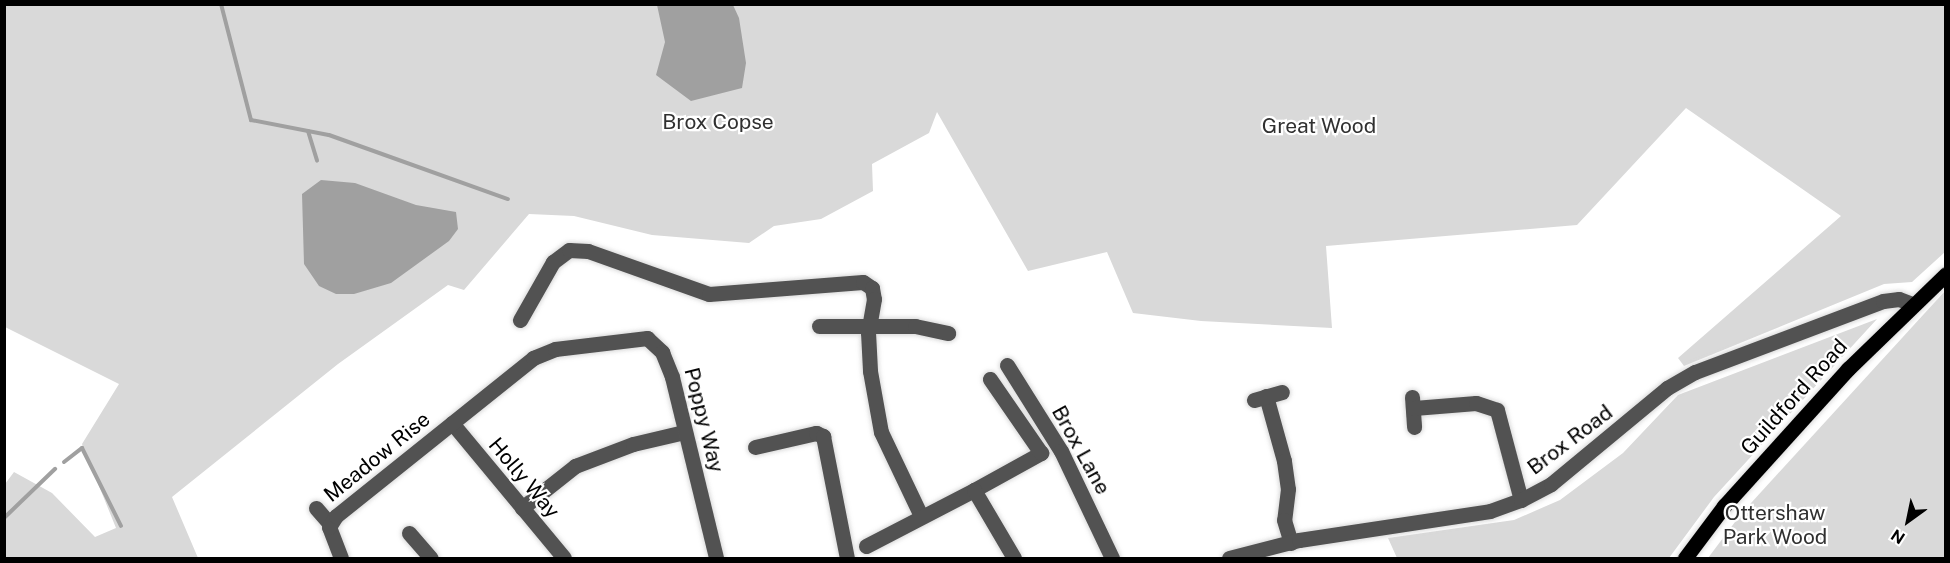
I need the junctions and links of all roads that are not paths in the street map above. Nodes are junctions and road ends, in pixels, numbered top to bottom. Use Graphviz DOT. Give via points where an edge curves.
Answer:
graph roads {
  1 [pos="1946,274"];
  2 [pos="1912,304"];
  3 [pos="520,320"];
  4 [pos="819,326"];
  5 [pos="869,326"];
  6 [pos="948,333"];
  7 [pos="1007,365"];
  8 [pos="990,379"];
  9 [pos="1282,392"];
  10 [pos="452,423"];
  11 [pos="1414,427"];
  12 [pos="684,432"];
  13 [pos="754,447"];
  14 [pos="974,490"];
  15 [pos="1521,500"];
  16 [pos="316,508"];
  17 [pos="522,508"];
  18 [pos="921,516"];
  19 [pos="329,524"];
  20 [pos="408,533"];
  21 [pos="1291,543"];
  22 [pos="866,546"];
  23 [pos="340,558"];
  24 [pos="431,558"];
  25 [pos="564,558"];
  26 [pos="716,558"];
  27 [pos="847,558"];
  28 [pos="1014,558"];
  29 [pos="1112,558"];
  30 [pos="1229,558"];
  31 [pos="1685,558"];
  1 -- 2 [label="main road, Guildford Road"];
  2 -- 15 [label="street, Brox Road" via="1899,299 1870,304 1695,372 1666,388 1551,484"];
  2 -- 31 [label="main road, Guildford Road" via="1724,506"];
  3 -- 5 [label="street" via="553,262 563,252 577,249 709,294 863,282 872,288 874,299"];
  4 -- 5 [label="street"];
  5 -- 6 [label="street" via="915,326"];
  5 -- 18 [label="street" via="870,371 881,432"];
  7 -- 29 [label="street, Brox Lane" via="1061,451"];
  8 -- 14 [label="street" via="1041,453"];
  9 -- 21 [label="street" via="1260,398 1284,461 1288,489 1284,520"];
  10 -- 12 [label="street, Poppy Way" via="533,358 555,349 647,338 656,344 667,363"];
  10 -- 17 [label="street, Holly Way"];
  10 -- 19 [label="street, Meadow Rise"];
  11 -- 15 [label="street" via="1413,403 1476,403 1497,410"];
  12 -- 17 [label="street" via="633,444 576,466"];
  12 -- 26 [label="street, Poppy Way"];
  13 -- 27 [label="street" via="816,433 823,436"];
  14 -- 18 [label="street"];
  14 -- 28 [label="street"];
  15 -- 21 [label="street, Brox Road" via="1490,511"];
  16 -- 19 [label="street"];
  17 -- 25 [label="street, Holly Way"];
  18 -- 22 [label="street"];
  19 -- 23 [label="street, Meadow Rise"];
  20 -- 24 [label="street"];
  21 -- 30 [label="street, Brox Road"];
}
